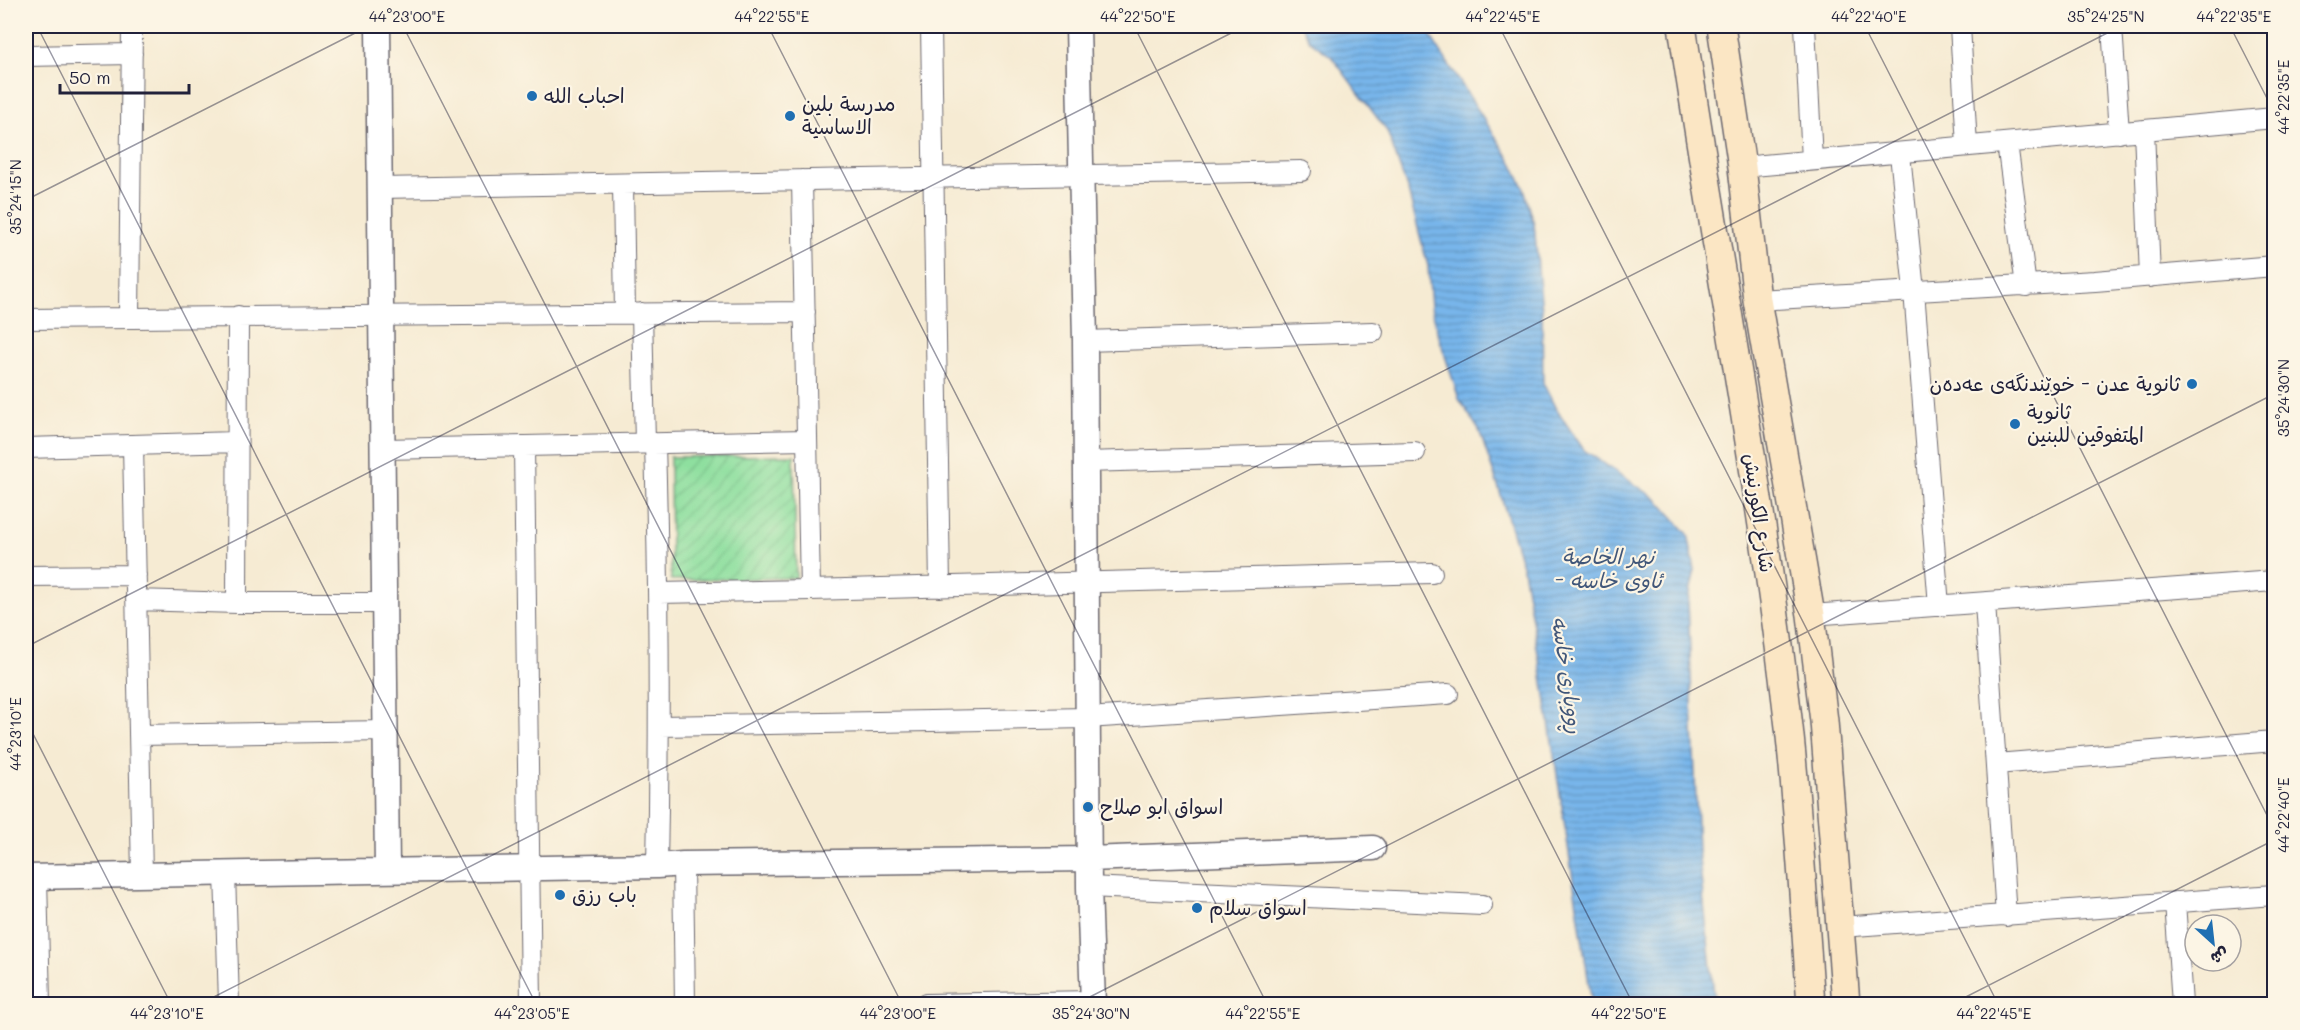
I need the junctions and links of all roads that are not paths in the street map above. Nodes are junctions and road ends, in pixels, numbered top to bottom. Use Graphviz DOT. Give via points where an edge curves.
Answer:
graph roads {
  1 [pos="132,26"];
  2 [pos="378,26"];
  3 [pos="931,26"];
  4 [pos="1078,26"];
  5 [pos="1682,26"];
  6 [pos="1721,26"];
  7 [pos="1805,26"];
  8 [pos="1960,26"];
  9 [pos="2112,26"];
  10 [pos="132,54"];
  11 [pos="26,56"];
  12 [pos="2274,118"];
  13 [pos="2144,130"];
  14 [pos="2119,133"];
  15 [pos="2007,143"];
  16 [pos="1968,146"];
  17 [pos="1900,154"];
  18 [pos="1812,160"];
  19 [pos="1742,167"];
  20 [pos="1301,171"];
  21 [pos="1082,174"];
  22 [pos="933,178"];
  23 [pos="802,180"];
  24 [pos="623,183"];
  25 [pos="380,188"];
  26 [pos="2274,266"];
  27 [pos="2150,277"];
  28 [pos="2026,286"];
  29 [pos="1914,291"];
  30 [pos="1757,300"];
  31 [pos="805,312"];
  32 [pos="633,313"];
  33 [pos="381,315"];
  34 [pos="238,316"];
  35 [pos="129,318"];
  36 [pos="26,319"];
  37 [pos="1373,332"];
  38 [pos="1084,341"];
  39 [pos="807,440"];
  40 [pos="236,442"];
  41 [pos="650,443"];
  42 [pos="133,445"];
  43 [pos="524,446"];
  44 [pos="26,447"];
  45 [pos="382,449"];
  46 [pos="1415,452"];
  47 [pos="1086,462"];
  48 [pos="1432,573"];
  49 [pos="136,575"];
  50 [pos="26,576"];
  51 [pos="2274,581"];
  52 [pos="1086,583"];
  53 [pos="940,587"];
  54 [pos="810,590"];
  55 [pos="659,593"];
  56 [pos="136,600"];
  57 [pos="237,603"];
  58 [pos="384,603"];
  59 [pos="1985,603"];
  60 [pos="1939,606"];
  61 [pos="1811,615"];
  62 [pos="1448,694"];
  63 [pos="1087,718"];
  64 [pos="660,726"];
  65 [pos="386,730"];
  66 [pos="139,735"];
  67 [pos="2274,741"];
  68 [pos="1996,764"];
  69 [pos="1373,848"];
  70 [pos="1089,859"];
  71 [pos="683,864"];
  72 [pos="657,866"];
  73 [pos="529,867"];
  74 [pos="387,870"];
  75 [pos="225,873"];
  76 [pos="141,875"];
  77 [pos="32,877"];
  78 [pos="1089,887"];
  79 [pos="2274,895"];
  80 [pos="2175,902"];
  81 [pos="1482,905"];
  82 [pos="2006,916"];
  83 [pos="1841,927"];
  84 [pos="1093,1003"];
  85 [pos="40,1005"];
  86 [pos="229,1005"];
  87 [pos="531,1005"];
  88 [pos="685,1005"];
  89 [pos="926,1005"];
  90 [pos="1811,1005"];
  91 [pos="1846,1005"];
  92 [pos="2182,1005"];
  1 -- 10 [label="street"];
  2 -- 25 [label="street"];
  3 -- 22 [label="street"];
  4 -- 21 [label="street"];
  5 -- 90 [label="main road, شارع الكورنيش" via="1775,622 1790,740"];
  6 -- 19 [label="main road, شارع الكورنيش"];
  7 -- 18 [label="street"];
  8 -- 16 [label="street"];
  9 -- 14 [label="street"];
  10 -- 11 [label="street"];
  10 -- 35 [label="street"];
  12 -- 13 [label="street"];
  13 -- 14 [label="street"];
  13 -- 27 [label="street"];
  14 -- 15 [label="street"];
  15 -- 16 [label="street"];
  15 -- 28 [label="street"];
  16 -- 17 [label="street"];
  17 -- 18 [label="street"];
  17 -- 29 [label="street"];
  18 -- 19 [label="street"];
  19 -- 30 [label="main road, شارع الكورنيش"];
  20 -- 21 [label="street"];
  21 -- 22 [label="street"];
  21 -- 38 [label="street"];
  22 -- 23 [label="street"];
  22 -- 53 [label="street"];
  23 -- 24 [label="street"];
  23 -- 31 [label="street"];
  24 -- 25 [label="street"];
  24 -- 32 [label="street"];
  25 -- 33 [label="street"];
  26 -- 27 [label="street"];
  27 -- 28 [label="street"];
  28 -- 29 [label="street"];
  29 -- 30 [label="street"];
  29 -- 60 [label="street"];
  30 -- 61 [label="main road, شارع الكورنيش"];
  31 -- 32 [label="street"];
  31 -- 39 [label="street"];
  32 -- 33 [label="street"];
  32 -- 41 [label="street"];
  33 -- 34 [label="street"];
  33 -- 45 [label="street"];
  34 -- 35 [label="street"];
  34 -- 40 [label="street"];
  35 -- 36 [label="street"];
  37 -- 38 [label="street"];
  38 -- 47 [label="street"];
  39 -- 41 [label="street"];
  39 -- 54 [label="street"];
  40 -- 42 [label="street"];
  40 -- 57 [label="street"];
  41 -- 43 [label="street"];
  41 -- 55 [label="street"];
  42 -- 44 [label="street"];
  42 -- 49 [label="street"];
  43 -- 45 [label="street"];
  43 -- 73 [label="street"];
  45 -- 58 [label="street"];
  46 -- 47 [label="street"];
  47 -- 52 [label="street"];
  48 -- 52 [label="street"];
  49 -- 50 [label="street"];
  49 -- 56 [label="street"];
  51 -- 59 [label="street"];
  52 -- 53 [label="street"];
  52 -- 63 [label="street"];
  53 -- 54 [label="street"];
  54 -- 55 [label="street"];
  55 -- 64 [label="street"];
  56 -- 57 [label="street"];
  56 -- 66 [label="street"];
  57 -- 58 [label="street"];
  58 -- 65 [label="street"];
  59 -- 60 [label="street"];
  59 -- 68 [label="street"];
  60 -- 61 [label="street"];
  61 -- 83 [label="main road, شارع الكورنيش"];
  62 -- 63 [label="street"];
  63 -- 64 [label="street"];
  63 -- 70 [label="street"];
  64 -- 72 [label="street"];
  65 -- 66 [label="street"];
  65 -- 74 [label="street"];
  66 -- 76 [label="street"];
  67 -- 68 [label="street"];
  68 -- 82 [label="street"];
  69 -- 70 [label="street"];
  70 -- 71 [label="street"];
  70 -- 78 [label="street"];
  71 -- 72 [label="street"];
  71 -- 88 [label="street"];
  72 -- 73 [label="street"];
  73 -- 74 [label="street"];
  73 -- 87 [label="street"];
  74 -- 75 [label="street"];
  75 -- 76 [label="street"];
  75 -- 86 [label="street"];
  76 -- 77 [label="street"];
  77 -- 85 [label="street"];
  78 -- 81 [label="street"];
  78 -- 84 [label="street"];
  79 -- 80 [label="street"];
  80 -- 82 [label="street"];
  80 -- 92 [label="street"];
  82 -- 83 [label="street"];
  83 -- 91 [label="main road, شارع الكورنيش"];
  84 -- 89 [label="street"];
}
